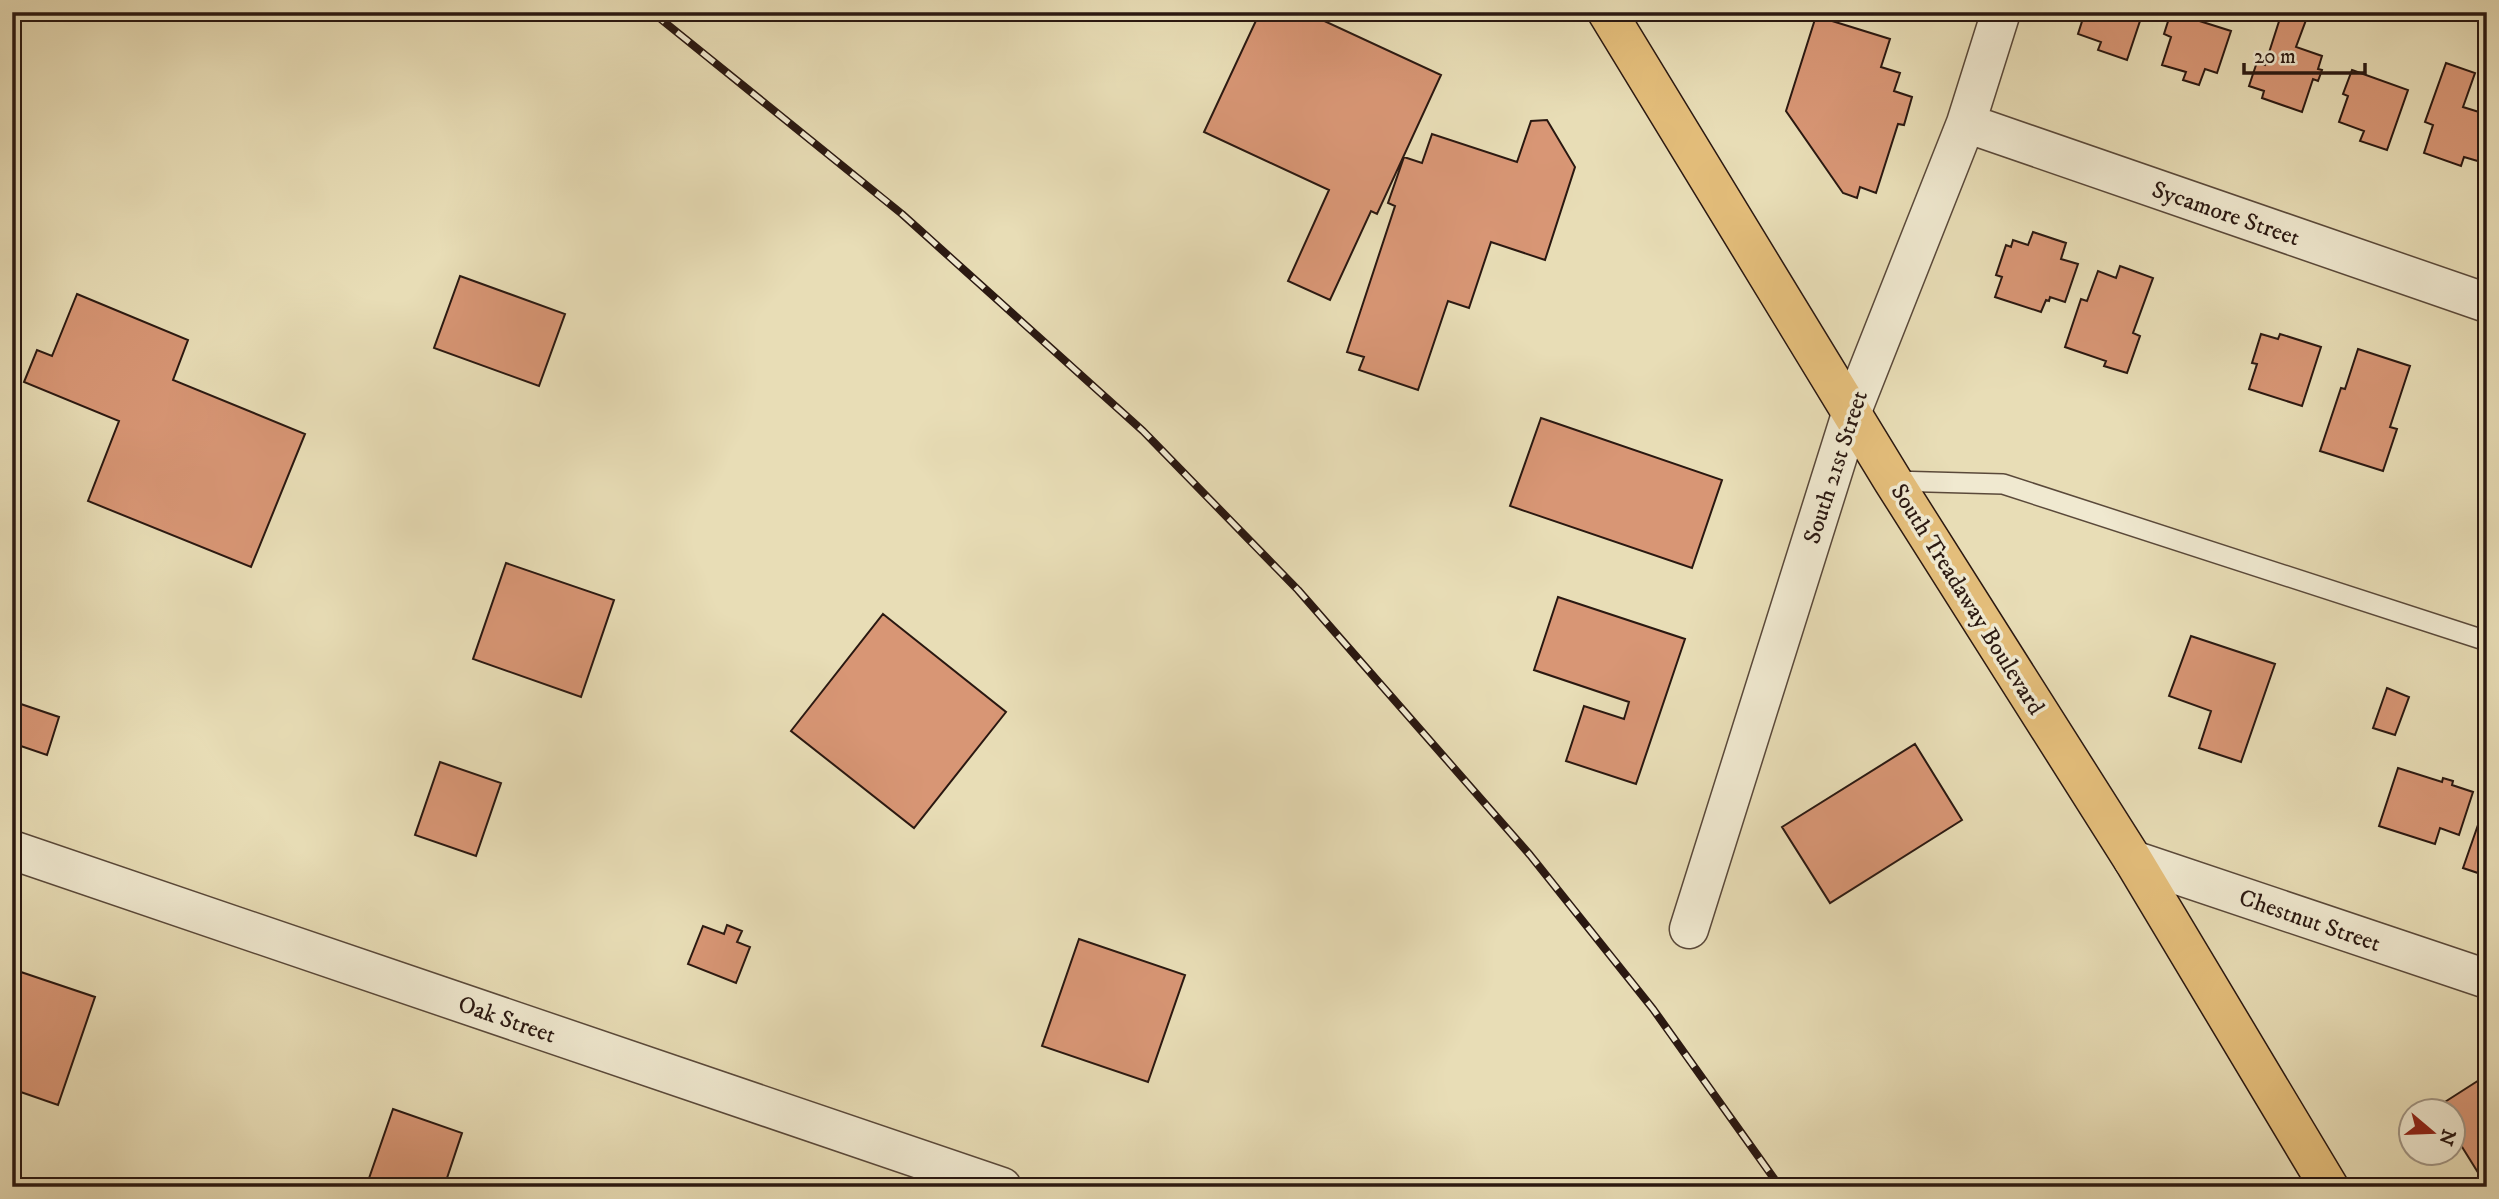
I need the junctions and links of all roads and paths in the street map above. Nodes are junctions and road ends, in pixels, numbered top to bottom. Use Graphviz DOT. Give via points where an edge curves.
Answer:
graph roads {
  1 [pos="1607,12"];
  2 [pos="2001,12"];
  3 [pos="1966,123"];
  4 [pos="2487,303"];
  5 [pos="1852,411"];
  6 [pos="1893,481"];
  7 [pos="2487,640"];
  8 [pos="12,850"];
  9 [pos="2133,860"];
  10 [pos="1689,929"];
  11 [pos="2487,979"];
  12 [pos="1002,1187"];
  13 [pos="2329,1187"];
  1 -- 5 [label="main road, South Treadaway Boulevard"];
  2 -- 3 [label="street, South 21st Street"];
  3 -- 4 [label="street, Sycamore Street"];
  3 -- 5 [label="street, South 21st Street"];
  5 -- 6 [label="main road, South Treadaway Boulevard"];
  5 -- 10 [label="street, South 21st Street"];
  6 -- 7 [label="lane" via="2003,484"];
  6 -- 9 [label="main road, South Treadaway Boulevard"];
  8 -- 12 [label="street, Oak Street"];
  9 -- 11 [label="street, Chestnut Street"];
  9 -- 13 [label="main road, South Treadaway Boulevard"];
}
